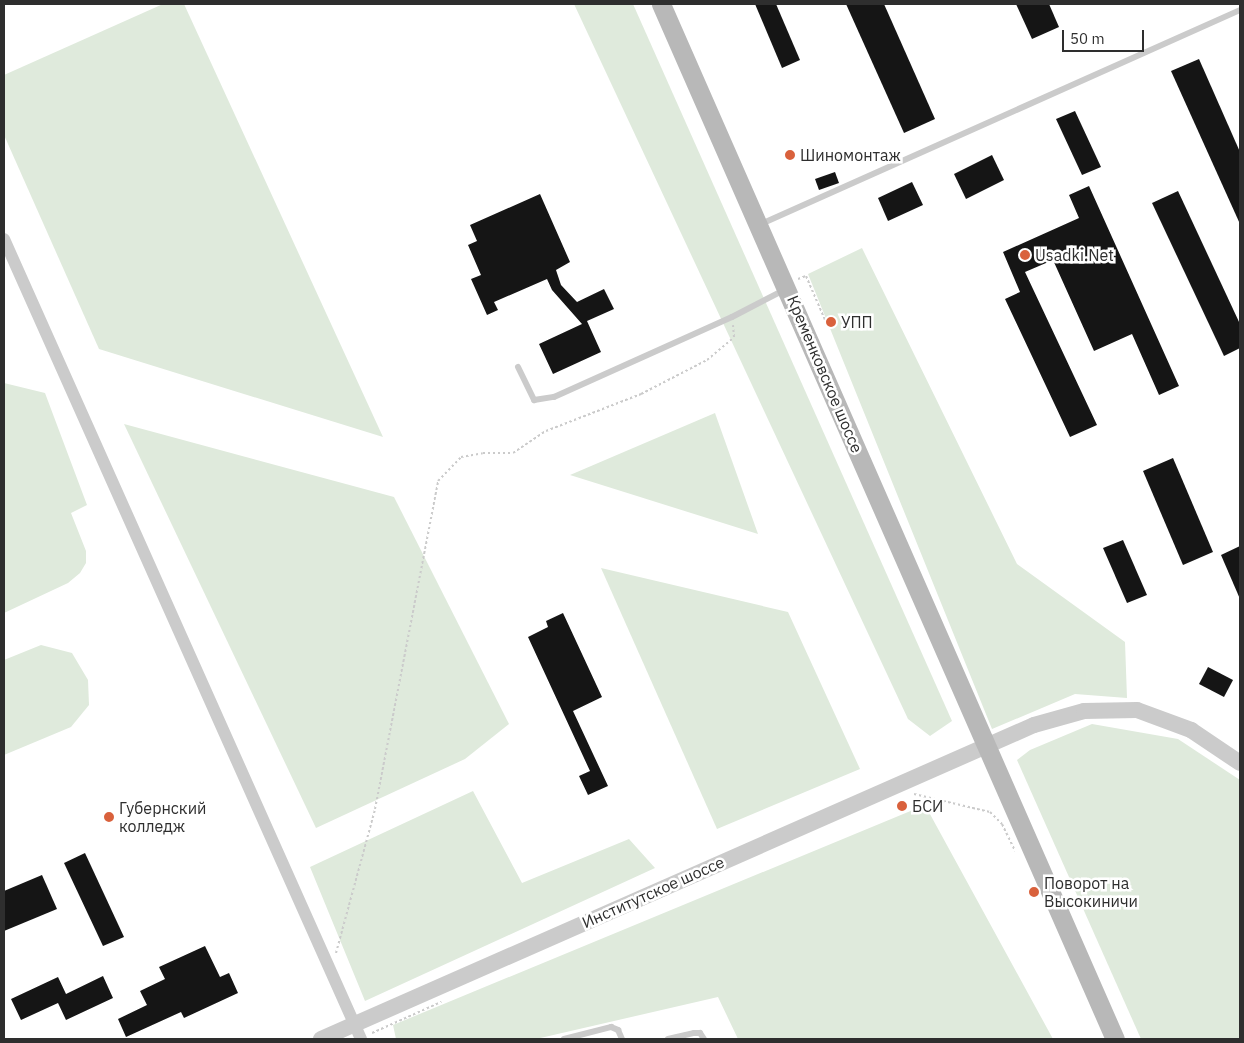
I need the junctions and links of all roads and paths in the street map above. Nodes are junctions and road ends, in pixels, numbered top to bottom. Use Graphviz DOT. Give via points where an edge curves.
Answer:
graph roads {
  1 [pos="661,4"];
  2 [pos="1240,10"];
  3 [pos="760,225"];
  4 [pos="4,238"];
  5 [pos="786,286"];
  6 [pos="732,317"];
  7 [pos="831,322"];
  8 [pos="518,366"];
  9 [pos="986,745"];
  10 [pos="1240,763"];
  11 [pos="909,796"];
  12 [pos="1033,852"];
  13 [pos="331,972"];
  14 [pos="442,1002"];
  15 [pos="359,1034"];
  16 [pos="321,1039"];
  17 [pos="564,1039"];
  18 [pos="622,1039"];
  19 [pos="668,1039"];
  20 [pos="704,1039"];
  21 [pos="1116,1039"];
  1 -- 3 [label="main road, Кременковское шоссе"];
  2 -- 3 [label="lane"];
  3 -- 5 [label="main road, Кременковское шоссе"];
  4 -- 13 [label="street"];
  5 -- 6 [label="lane"];
  5 -- 7 [label="path" via="806,276 825,320"];
  5 -- 9 [label="main road, Кременковское шоссе"];
  6 -- 8 [label="lane" via="554,397 534,400"];
  6 -- 13 [label="path" via="734,337 708,360 641,394 546,431 513,453 461,457 438,480 375,809"];
  9 -- 10 [label="street, Институтское шоссе" via="1034,725 1084,711 1136,710 1191,730"];
  9 -- 12 [label="main road, Кременковское шоссе"];
  9 -- 15 [label="street, Институтское шоссе"];
  11 -- 12 [label="path" via="918,792 990,812 1002,824 1019,859"];
  12 -- 21 [label="main road, Кременковское шоссе"];
  13 -- 15 [label="street"];
  14 -- 15 [label="path"];
  15 -- 16 [label="street, Институтское шоссе"];
  17 -- 18 [label="lane" via="611,1026 618,1030"];
  19 -- 20 [label="lane" via="700,1033"];
}
